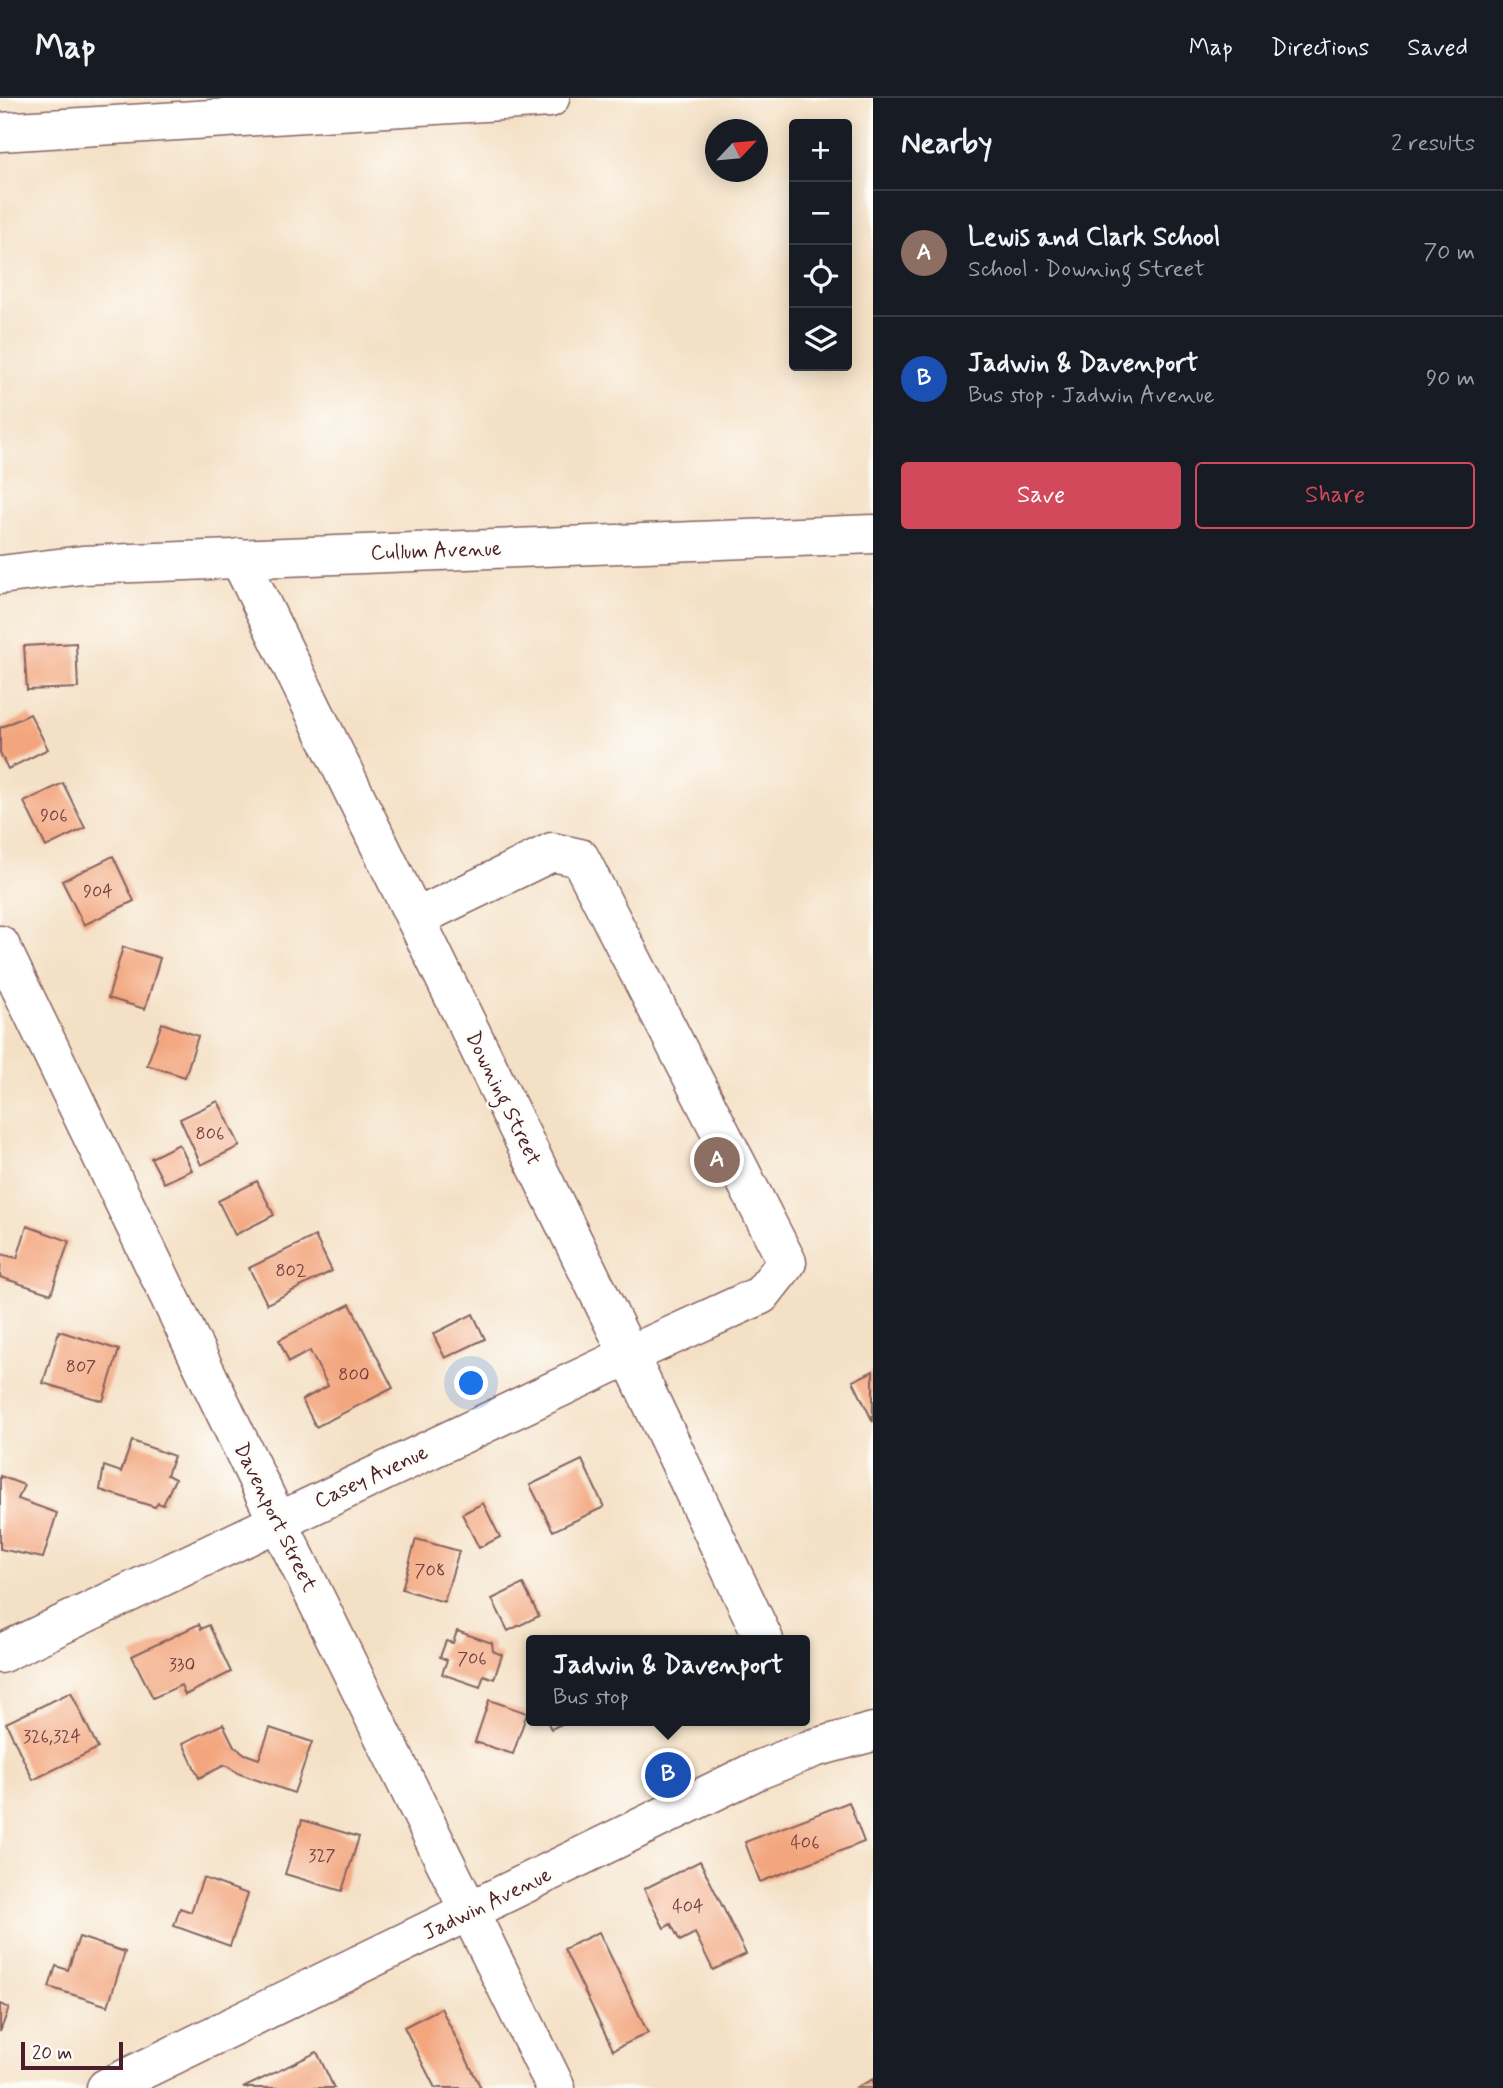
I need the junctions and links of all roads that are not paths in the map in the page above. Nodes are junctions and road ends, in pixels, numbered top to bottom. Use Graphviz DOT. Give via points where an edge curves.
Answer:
graph roads {
  1 [pos="550,98"];
  2 [pos="0,132"];
  3 [pos="873,534"];
  4 [pos="239,558"];
  5 [pos="0,575"];
  6 [pos="416,918"];
  7 [pos="0,945"];
  8 [pos="15,1014"];
  9 [pos="629,1354"];
  10 [pos="277,1520"];
  11 [pos="762,1635"];
  12 [pos="0,1654"];
  13 [pos="873,1732"];
  14 [pos="808,1734"];
  15 [pos="470,1912"];
  16 [pos="106,2088"];
  17 [pos="556,2088"];
  1 -- 2 [label="street"];
  3 -- 4 [label="street, Cullum Avenue"];
  4 -- 5 [label="street, Cullum Avenue" via="82,565"];
  4 -- 6 [label="street, Downing Street"];
  6 -- 9 [label="street, Downing Street"];
  6 -- 9 [label="street, Casey Avenue" via="552,852 580,858 787,1262 761,1295"];
  7 -- 8 [label="street, Davenport Street"];
  8 -- 10 [label="street, Davenport Street"];
  9 -- 10 [label="street, Casey Avenue"];
  9 -- 11 [label="street, Downing Street"];
  10 -- 12 [label="street, Casey Avenue"];
  10 -- 15 [label="street, Davenport Street"];
  13 -- 14 [label="street, Jadwin Avenue"];
  14 -- 15 [label="street, Jadwin Avenue" via="756,1771"];
  15 -- 16 [label="street, Jadwin Avenue"];
  15 -- 17 [label="street, Davenport Street"];
}
